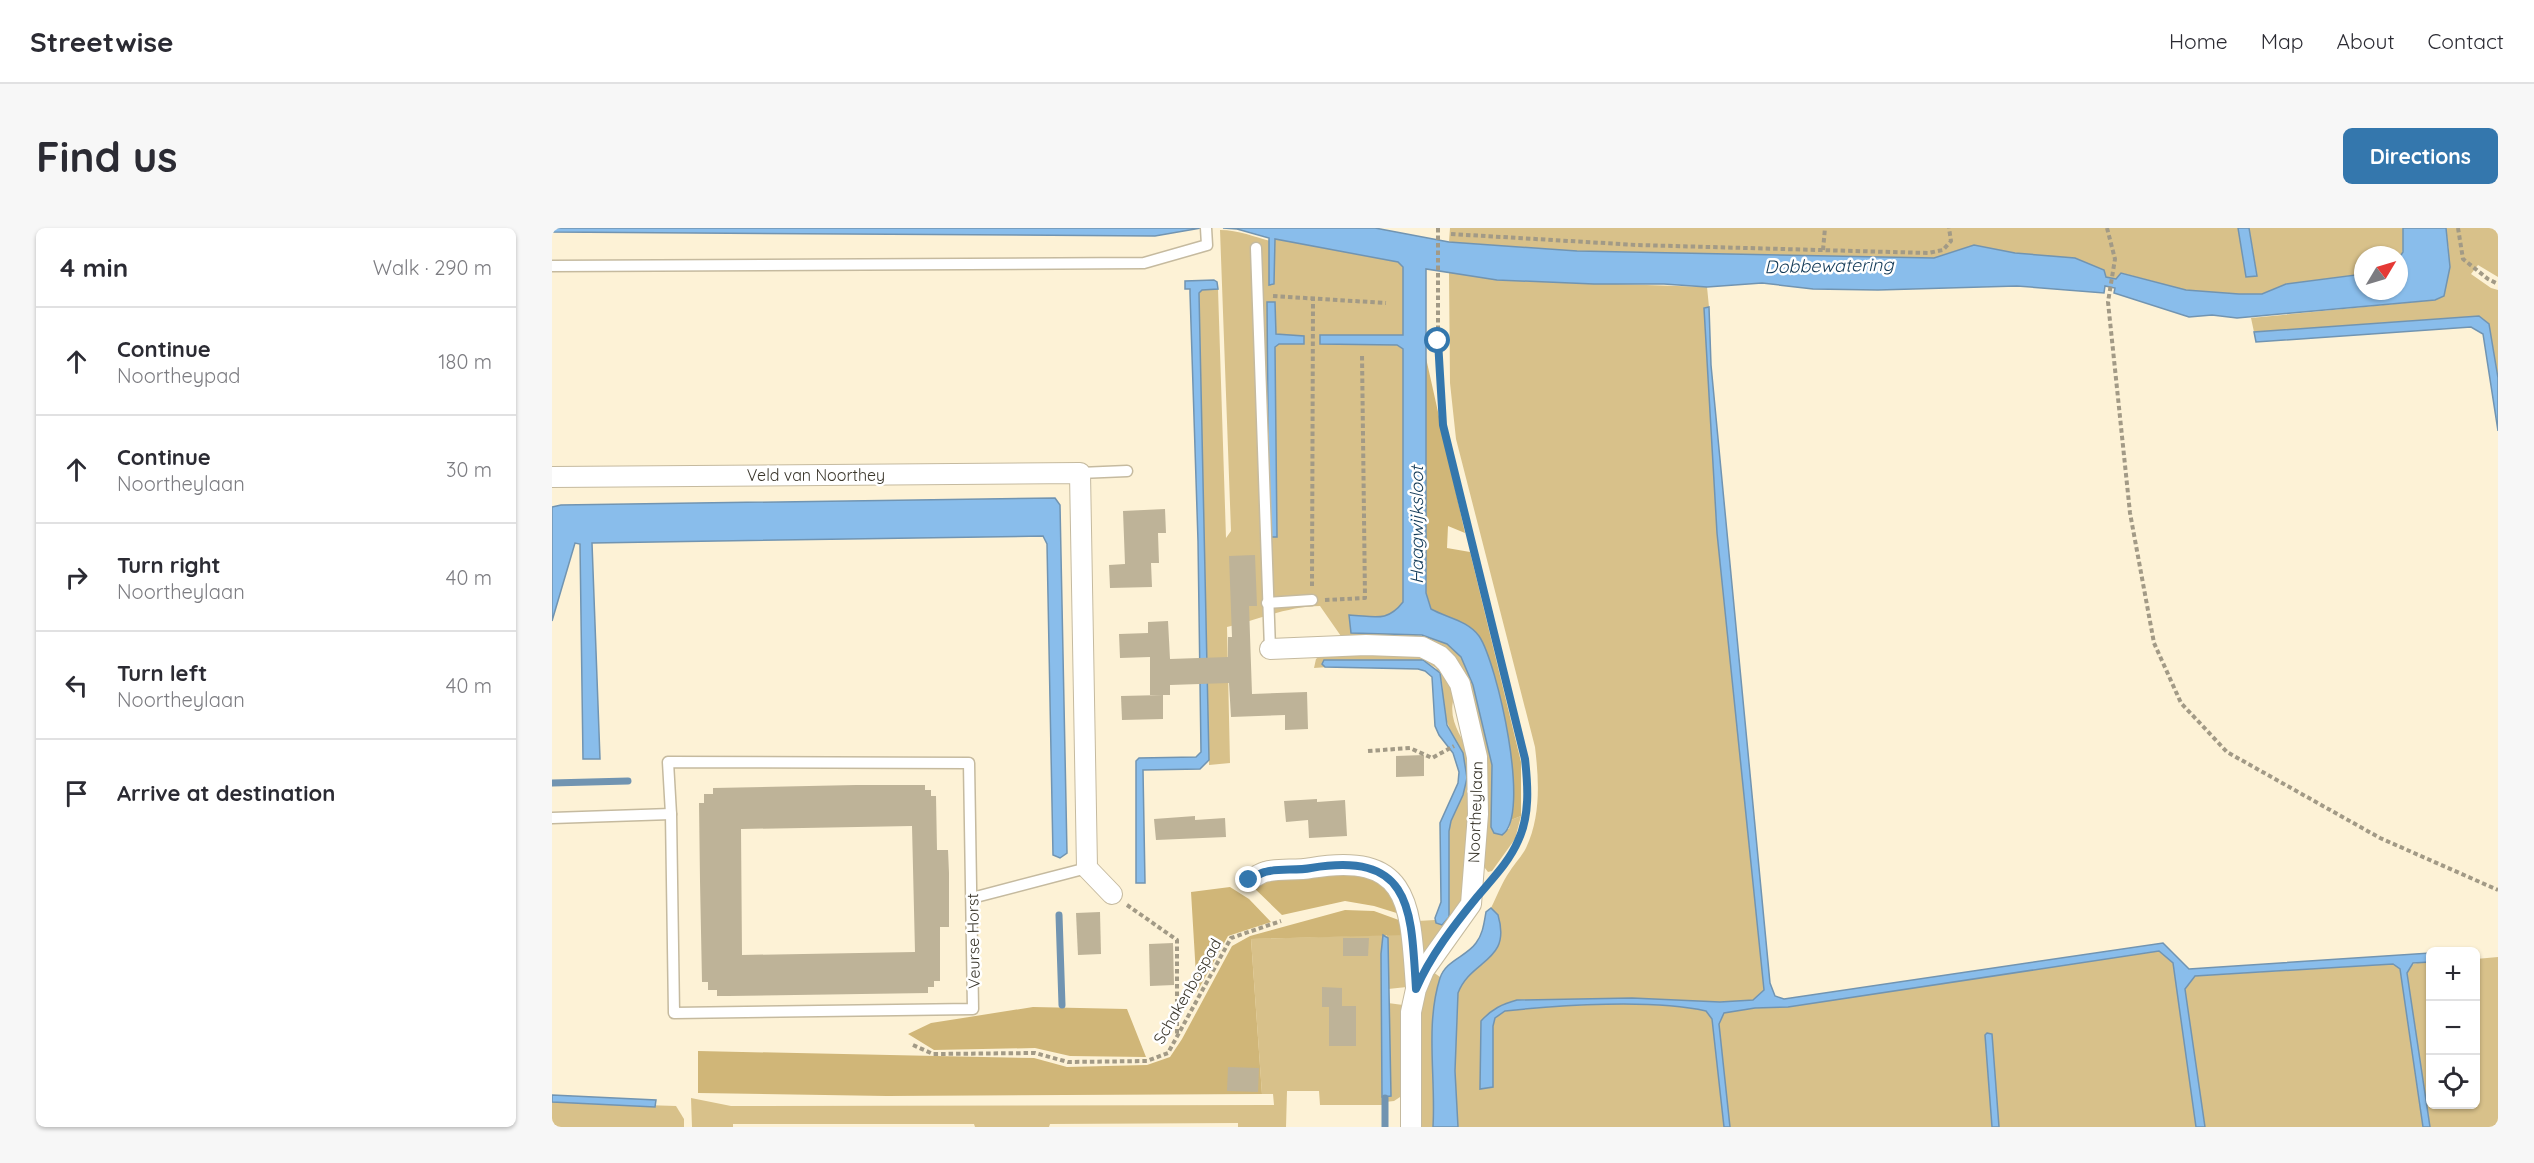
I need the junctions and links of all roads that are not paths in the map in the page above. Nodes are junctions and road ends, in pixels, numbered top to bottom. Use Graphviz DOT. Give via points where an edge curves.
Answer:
graph roads {
  1 [pos="1206,228"];
  2 [pos="1256,249"];
  3 [pos="552,266"];
  4 [pos="1127,471"];
  5 [pos="1080,473"];
  6 [pos="552,477"];
  7 [pos="1312,600"];
  8 [pos="1267,603"];
  9 [pos="1270,649"];
  10 [pos="671,814"];
  11 [pos="552,818"];
  12 [pos="1088,868"];
  13 [pos="1249,880"];
  14 [pos="1112,894"];
  15 [pos="972,898"];
  16 [pos="1416,989"];
  17 [pos="1411,1127"];
  1 -- 3 [label="lane" via="1207,245 1144,263"];
  2 -- 8 [label="lane"];
  4 -- 5 [label="lane, Veld van Noorthey"];
  5 -- 6 [label="street, Veld van Noorthey"];
  5 -- 12 [label="street"];
  7 -- 8 [label="lane"];
  8 -- 9 [label="lane"];
  9 -- 16 [label="street, Noortheylaan" via="1422,647 1440,656 1460,684 1478,757 1471,904 1424,970"];
  10 -- 11 [label="lane"];
  10 -- 15 [label="lane, Veurse Horst" via="668,762 969,763"];
  10 -- 15 [label="lane, Veurse Horst" via="674,1013 974,1009"];
  12 -- 14 [label="street"];
  12 -- 15 [label="lane"];
  13 -- 16 [label="street, Noortheylaan" via="1264,872 1341,865 1364,866 1380,872 1398,888 1408,906"];
  16 -- 17 [label="street, Noortheylaan" via="1411,1012"];
}
